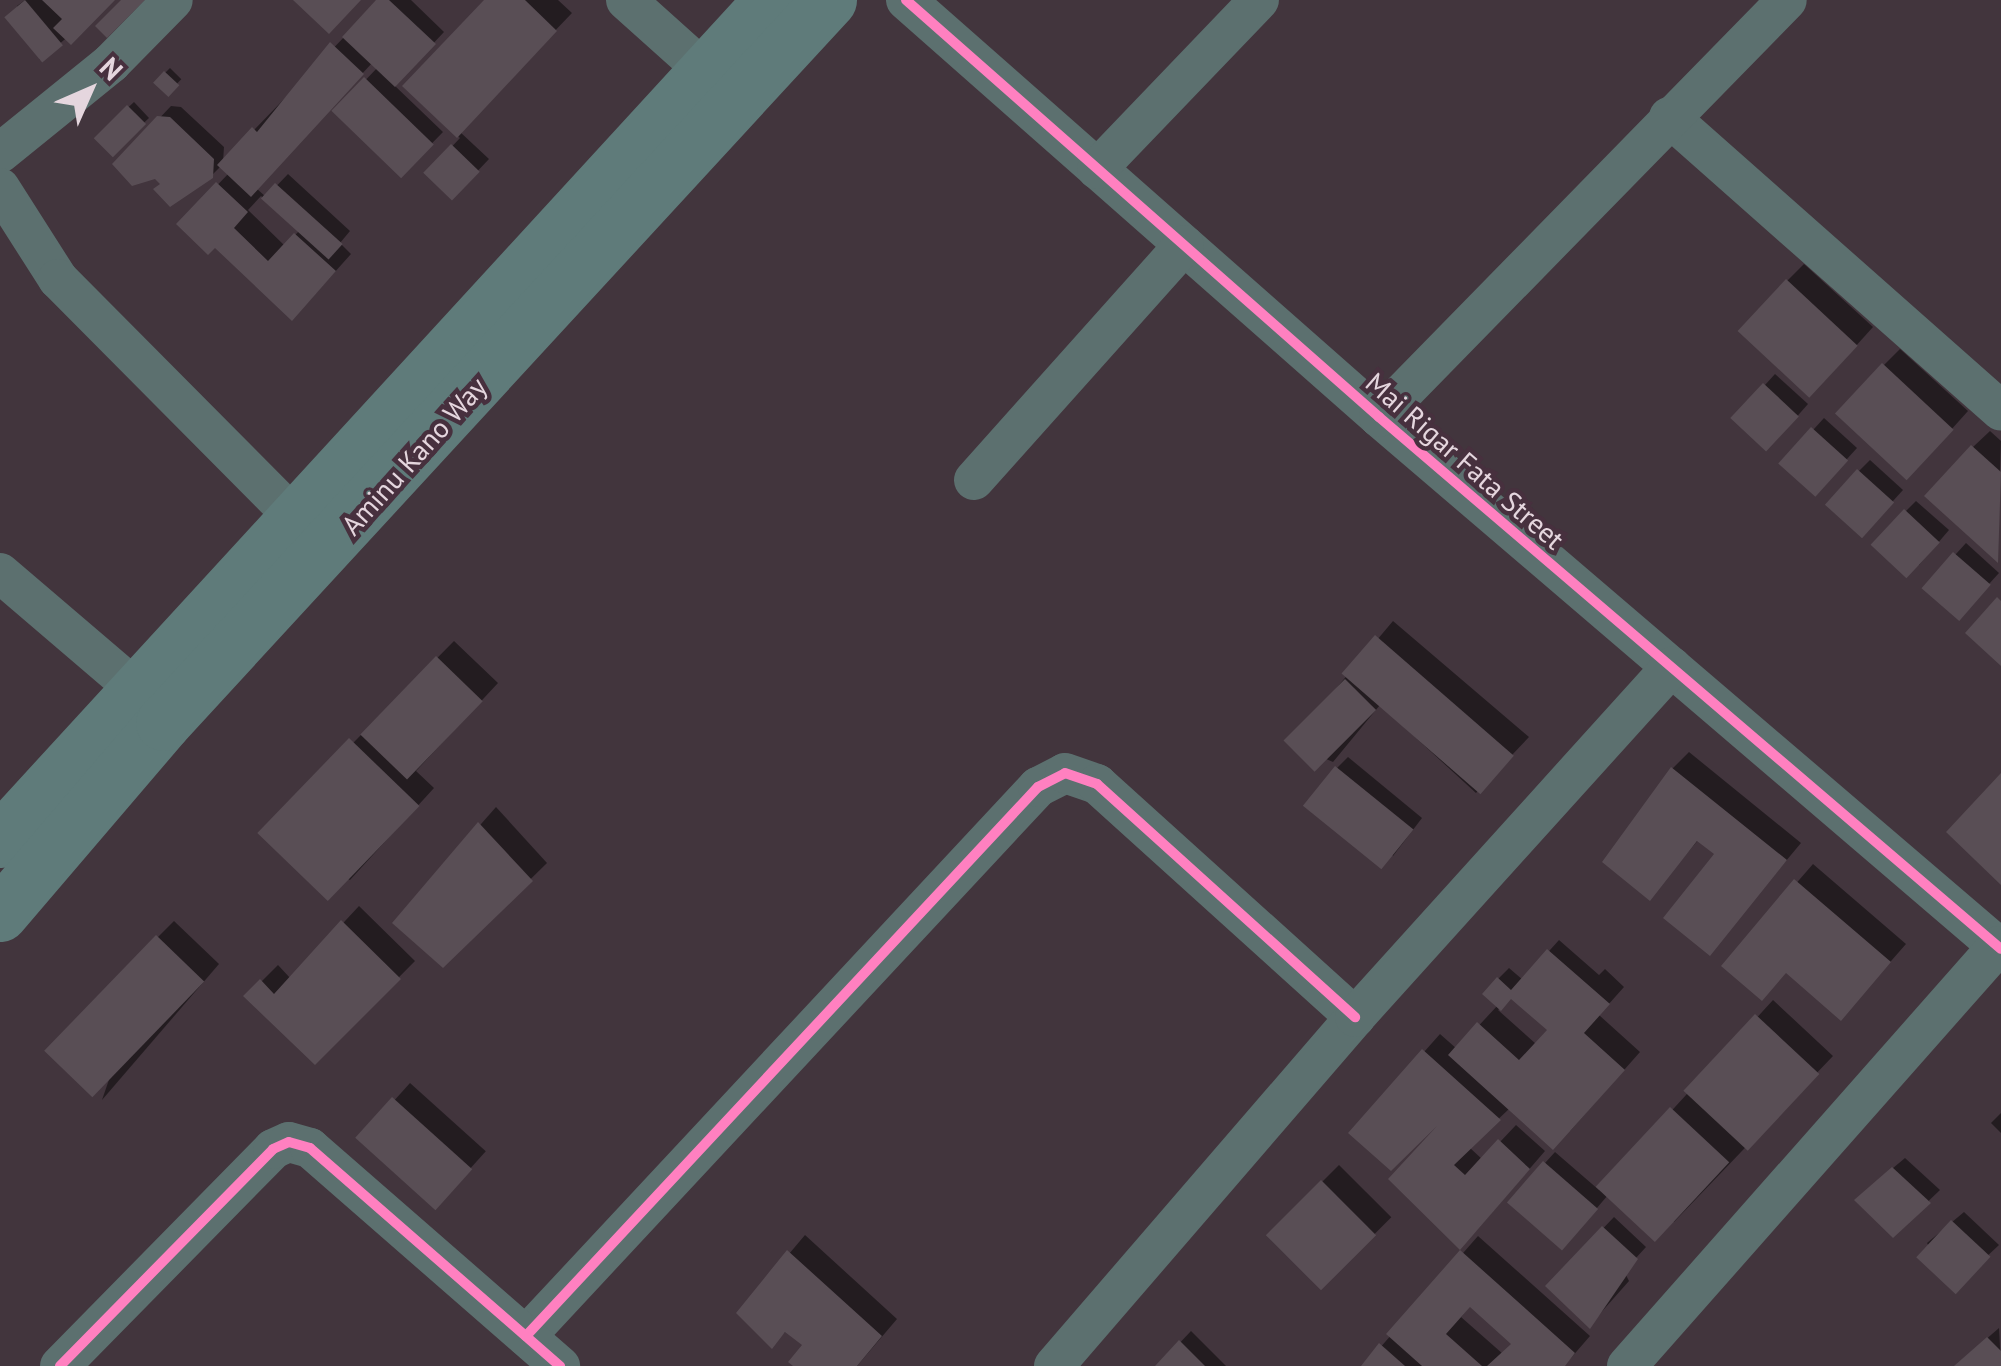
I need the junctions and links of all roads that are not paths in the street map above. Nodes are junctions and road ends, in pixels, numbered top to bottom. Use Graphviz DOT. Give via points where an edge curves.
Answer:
graph roads {
  1 [pos="173,0"];
  2 [pos="626,0"];
  3 [pos="771,0"];
  4 [pos="829,0"];
  5 [pos="906,0"];
  6 [pos="1259,0"];
  7 [pos="1787,0"];
  8 [pos="704,70"];
  9 [pos="1669,117"];
  10 [pos="0,153"];
  11 [pos="1096,169"];
  12 [pos="0,188"];
  13 [pos="1184,246"];
  14 [pos="506,323"];
  15 [pos="1997,401"];
  16 [pos="1379,417"];
  17 [pos="974,480"];
  18 [pos="297,520"];
  19 [pos="0,573"];
  20 [pos="1671,667"];
  21 [pos="138,692"];
  22 [pos="0,840"];
  23 [pos="0,914"];
  24 [pos="2000,947"];
  25 [pos="1355,1018"];
  26 [pos="526,1336"];
  27 [pos="60,1366"];
  28 [pos="560,1366"];
  29 [pos="1054,1366"];
  30 [pos="1626,1366"];
  1 -- 10 [label="street" via="111,63"];
  2 -- 8 [label="street"];
  3 -- 8 [label="main road, Aminu Kano Way"];
  4 -- 14 [label="main road, Aminu Kano Way"];
  5 -- 11 [label="street, Mai Rigar Fata Street"];
  6 -- 11 [label="street"];
  7 -- 9 [label="street"];
  8 -- 14 [label="main road, Aminu Kano Way"];
  9 -- 15 [label="street"];
  9 -- 16 [label="street"];
  11 -- 13 [label="street, Mai Rigar Fata Street"];
  12 -- 18 [label="street" via="58,279"];
  13 -- 16 [label="street, Mai Rigar Fata Street"];
  13 -- 17 [label="street"];
  14 -- 18 [label="main road, Aminu Kano Way"];
  14 -- 23 [label="main road, Aminu Kano Way"];
  16 -- 20 [label="street, Mai Rigar Fata Street"];
  18 -- 21 [label="main road, Aminu Kano Way"];
  19 -- 21 [label="street"];
  20 -- 24 [label="street, Mai Rigar Fata Street"];
  20 -- 25 [label="street"];
  21 -- 22 [label="main road, Aminu Kano Way"];
  24 -- 30 [label="street"];
  25 -- 26 [label="street" via="1097,784 1065,773 1038,787"];
  25 -- 29 [label="street"];
  26 -- 27 [label="street" via="310,1148 289,1142 273,1149"];
  26 -- 28 [label="street"];
}
